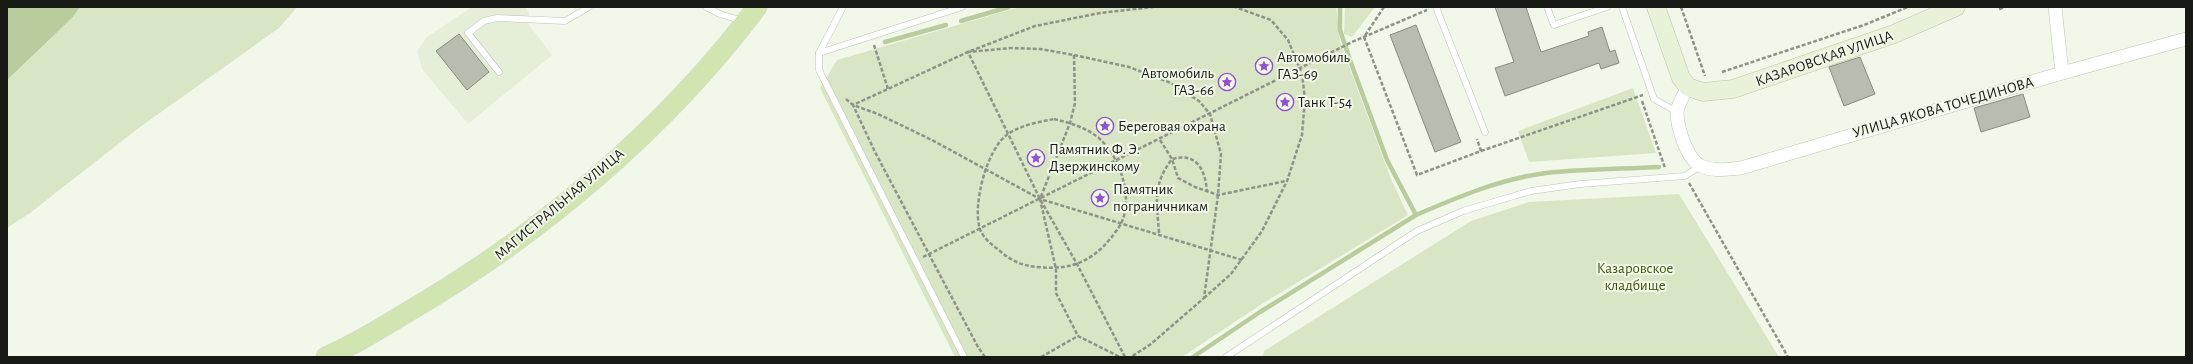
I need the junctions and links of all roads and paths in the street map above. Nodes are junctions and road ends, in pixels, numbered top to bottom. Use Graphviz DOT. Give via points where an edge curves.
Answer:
graph roads {
  1 [pos="589,7"];
  2 [pos="706,7"];
  3 [pos="843,7"];
  4 [pos="962,7"];
  5 [pos="1153,7"];
  6 [pos="1235,7"];
  7 [pos="1384,7"];
  8 [pos="1436,7"];
  9 [pos="1547,7"];
  10 [pos="1607,7"];
  11 [pos="1622,7"];
  12 [pos="1656,7"];
  13 [pos="1681,7"];
  14 [pos="1908,7"];
  15 [pos="1956,7"];
  16 [pos="2005,7"];
  17 [pos="2055,7"];
  18 [pos="1428,8"];
  19 [pos="1999,9"];
  20 [pos="752,14"];
  21 [pos="1431,17"];
  22 [pos="871,36"];
  23 [pos="1364,37"];
  24 [pos="2186,40"];
  25 [pos="968,52"];
  26 [pos="819,53"];
  27 [pos="1074,55"];
  28 [pos="1301,68"];
  29 [pos="499,72"];
  30 [pos="1721,73"];
  31 [pos="2062,73"];
  32 [pos="1706,78"];
  33 [pos="1688,87"];
  34 [pos="888,89"];
  35 [pos="1652,92"];
  36 [pos="842,96"];
  37 [pos="1641,96"];
  38 [pos="853,105"];
  39 [pos="1677,112"];
  40 [pos="1210,114"];
  41 [pos="1070,123"];
  42 [pos="1485,132"];
  43 [pos="1008,134"];
  44 [pos="1476,136"];
  45 [pos="1160,140"];
  46 [pos="1481,151"];
  47 [pos="1172,159"];
  48 [pos="1115,162"];
  49 [pos="1700,166"];
  50 [pos="986,170"];
  51 [pos="1685,176"];
  52 [pos="1668,178"];
  53 [pos="1287,181"];
  54 [pos="1207,191"];
  55 [pos="1218,195"];
  56 [pos="1040,199"];
  57 [pos="1121,223"];
  58 [pos="980,229"];
  59 [pos="1159,233"];
  60 [pos="1210,250"];
  61 [pos="930,254"];
  62 [pos="1242,260"];
  63 [pos="916,261"];
  64 [pos="1077,264"];
  65 [pos="1056,269"];
  66 [pos="1204,298"];
  67 [pos="1078,336"];
  68 [pos="326,357"];
  69 [pos="964,357"];
  70 [pos="985,357"];
  71 [pos="1040,357"];
  72 [pos="1120,357"];
  73 [pos="1125,357"];
  74 [pos="1131,357"];
  75 [pos="1226,357"];
  76 [pos="1788,357"];
  1 -- 29 [label="lane" via="565,21 497,18 484,22 468,34"];
  2 -- 20 [label="lane" via="720,14"];
  3 -- 26 [label="lane"];
  4 -- 22 [label="lane"];
  5 -- 25 [label="path" via="1100,13 1035,26"];
  6 -- 28 [label="path" via="1272,20 1288,40"];
  7 -- 23 [label="path"];
  8 -- 42 [label="lane"];
  9 -- 10 [label="lane" via="1554,25"];
  11 -- 35 [label="lane"];
  12 -- 33 [label="street" via="1673,60"];
  13 -- 32 [label="path"];
  14 -- 30 [label="path" via="1864,25"];
  15 -- 33 [label="street, КАЗАРОВСКАЯ УЛИЦА" via="1894,34 1733,89 1703,92"];
  16 -- 19 [label="path"];
  17 -- 31 [label="street"];
  18 -- 21 [label="path"];
  18 -- 23 [label="path"];
  20 -- 68 [label="main road, МАГИСТРАЛЬНАЯ УЛИЦА" via="701,74 655,122 553,213 494,258 439,294 375,332"];
  22 -- 26 [label="lane"];
  22 -- 34 [label="path"];
  23 -- 28 [label="path"];
  23 -- 46 [label="path" via="1417,175"];
  24 -- 31 [label="street, УЛИЦА ЯКОВА ТОЧЕДИНОВА"];
  25 -- 27 [label="path" via="1012,48 1040,49"];
  25 -- 34 [label="path"];
  25 -- 43 [label="path"];
  26 -- 63 [label="lane" via="819,70"];
  27 -- 40 [label="path" via="1129,67 1171,83 1199,101"];
  27 -- 41 [label="path" via="1075,103"];
  28 -- 40 [label="path"];
  28 -- 53 [label="path" via="1305,99 1302,135"];
  31 -- 49 [label="street, УЛИЦА ЯКОВА ТОЧЕДИНОВА" via="1741,168 1715,170"];
  33 -- 39 [label="street"];
  34 -- 38 [label="path"];
  35 -- 37 [label="path"];
  35 -- 39 [label="lane" via="1654,99"];
  36 -- 38 [label="path"];
  37 -- 46 [label="path"];
  37 -- 52 [label="path"];
  38 -- 50 [label="path" via="878,114"];
  38 -- 61 [label="path" via="875,152"];
  39 -- 49 [label="street" via="1679,128 1687,150"];
  40 -- 45 [label="path"];
  40 -- 55 [label="path" via="1220,154"];
  41 -- 43 [label="path" via="1054,119 1042,121"];
  41 -- 48 [label="path" via="1086,129 1101,140"];
  41 -- 56 [label="path"];
  43 -- 50 [label="path" via="1000,142"];
  43 -- 56 [label="path"];
  44 -- 46 [label="path"];
  45 -- 47 [label="path"];
  45 -- 48 [label="path"];
  47 -- 54 [label="path" via="1178,178"];
  47 -- 54 [label="path" via="1183,156 1195,161 1205,174"];
  47 -- 59 [label="path" via="1159,181 1156,195"];
  48 -- 56 [label="path"];
  48 -- 57 [label="path" via="1125,193"];
  49 -- 51 [label="lane"];
  50 -- 56 [label="path"];
  50 -- 58 [label="path" via="978,204"];
  51 -- 52 [label="lane"];
  51 -- 76 [label="path"];
  52 -- 75 [label="lane" via="1580,184 1531,191 1463,211 1417,231"];
  53 -- 55 [label="path"];
  53 -- 62 [label="path" via="1262,231"];
  54 -- 55 [label="path"];
  55 -- 60 [label="path"];
  56 -- 57 [label="path"];
  56 -- 58 [label="path"];
  56 -- 64 [label="path"];
  56 -- 65 [label="path"];
  57 -- 59 [label="path"];
  57 -- 64 [label="path" via="1109,242"];
  58 -- 61 [label="path"];
  58 -- 65 [label="path" via="1003,255 1022,266"];
  59 -- 60 [label="path"];
  60 -- 62 [label="path"];
  60 -- 66 [label="path"];
  61 -- 63 [label="path"];
  61 -- 70 [label="path"];
  62 -- 66 [label="path" via="1231,274"];
  63 -- 69 [label="lane"];
  64 -- 65 [label="path"];
  64 -- 73 [label="path"];
  65 -- 67 [label="path" via="1056,293"];
  66 -- 74 [label="path" via="1151,344"];
  67 -- 71 [label="path"];
  67 -- 72 [label="path"];
}
